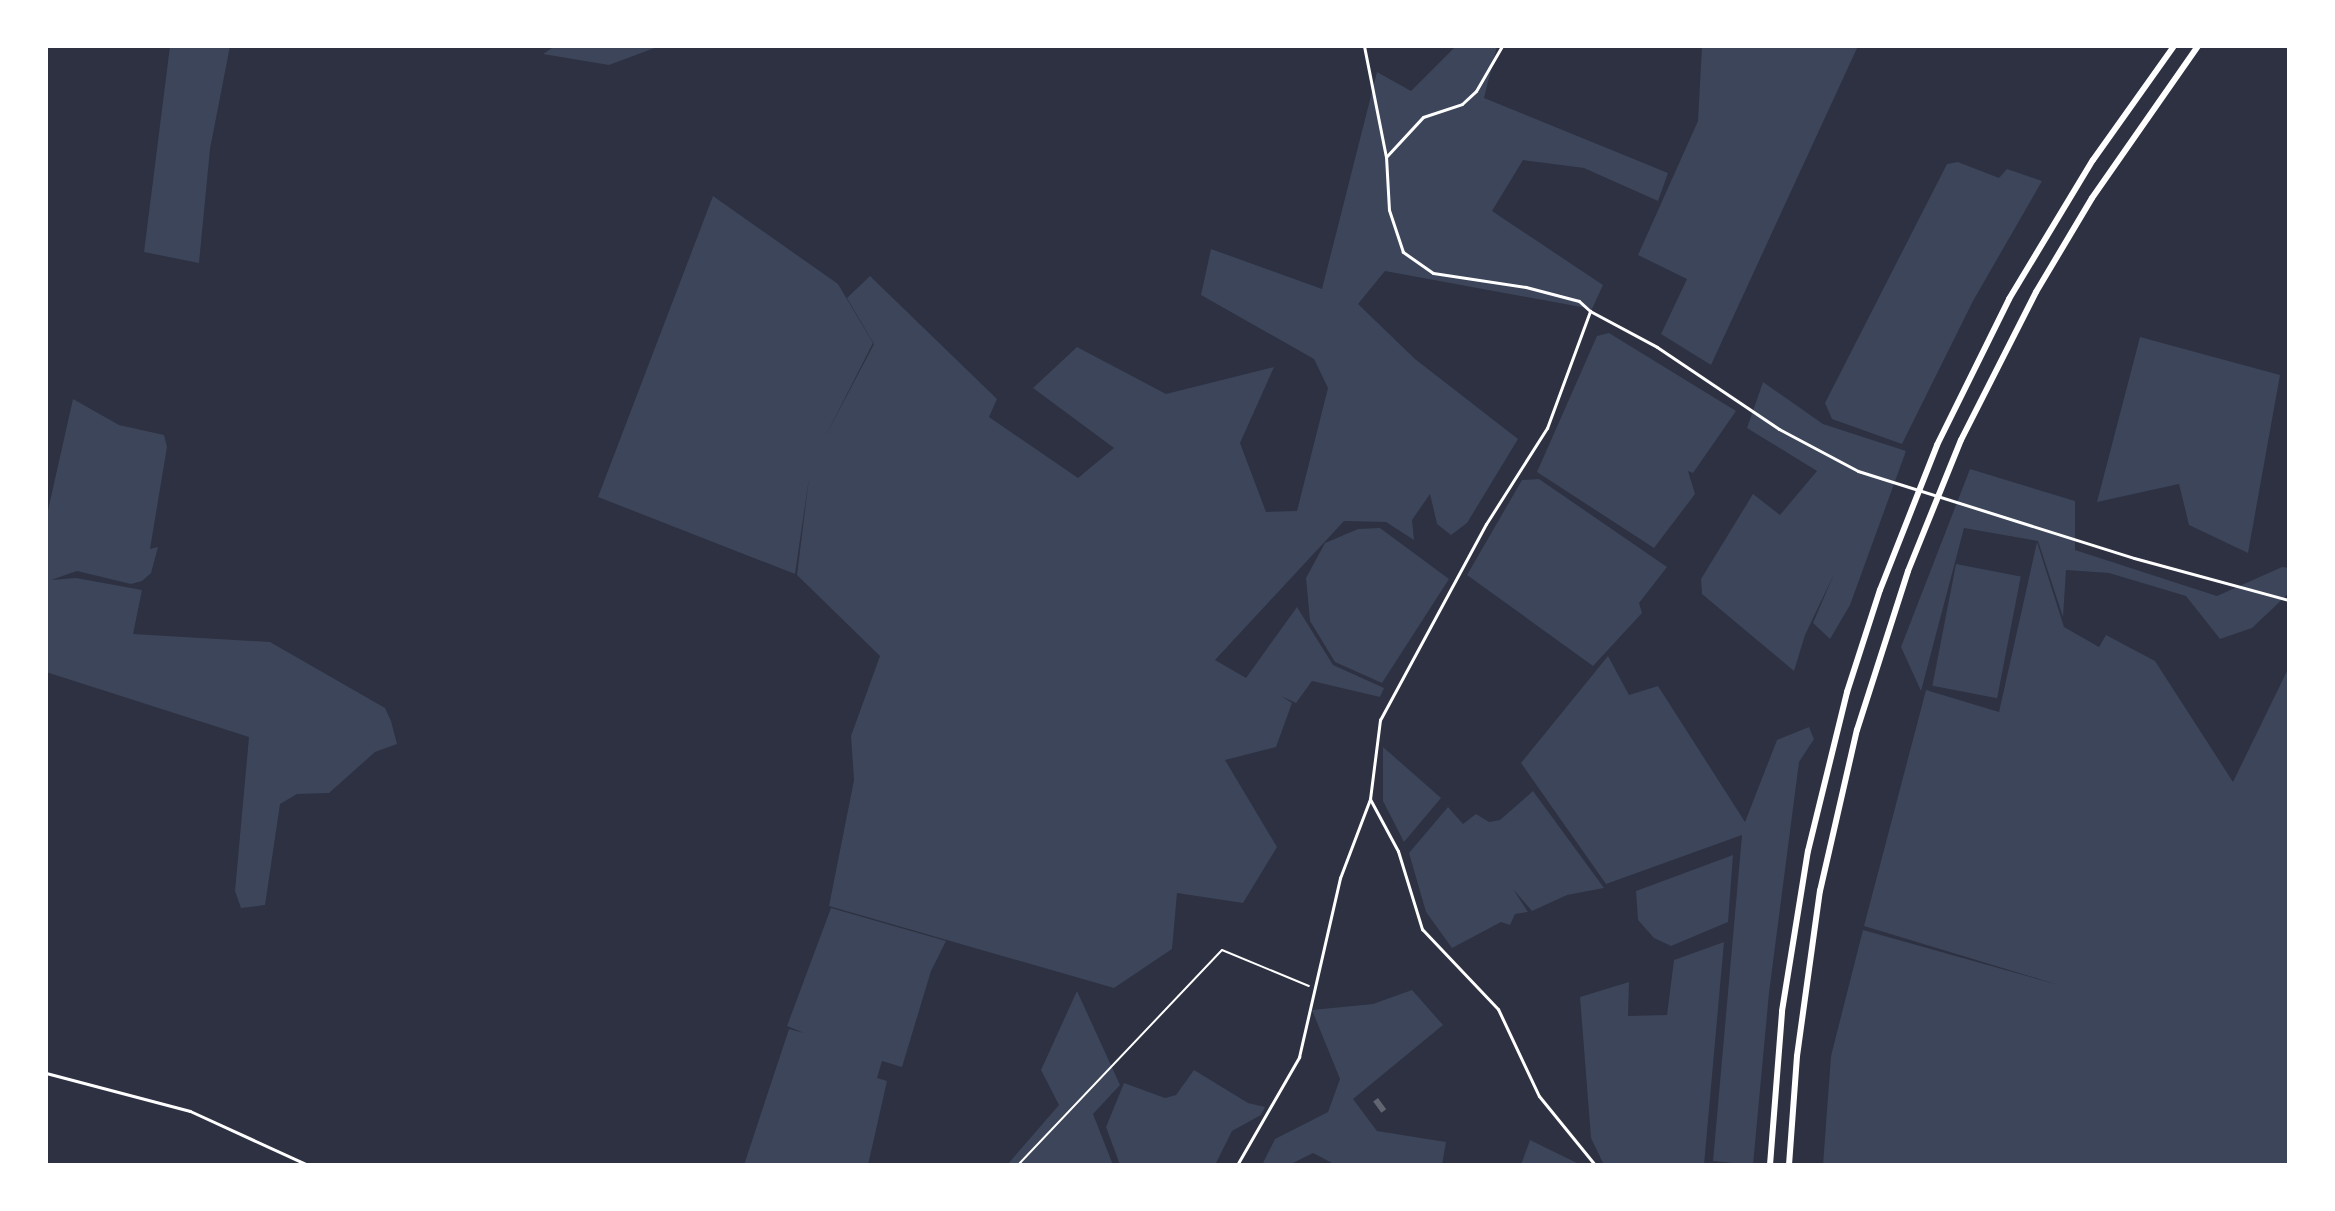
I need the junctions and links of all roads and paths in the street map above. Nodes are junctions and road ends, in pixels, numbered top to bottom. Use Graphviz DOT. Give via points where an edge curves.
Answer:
graph roads {
  1 [pos="1364,46"];
  2 [pos="1502,46"];
  3 [pos="2174,46"];
  4 [pos="2198,46"];
  5 [pos="1386,157"];
  6 [pos="1590,311"];
  7 [pos="2289,600"];
  8 [pos="1370,799"];
  9 [pos="1317,989"];
  10 [pos="46,1073"];
  11 [pos="308,1165"];
  12 [pos="1018,1165"];
  13 [pos="1237,1165"];
  14 [pos="1595,1165"];
  15 [pos="1770,1165"];
  16 [pos="1789,1165"];
  1 -- 5 [label="street"];
  2 -- 5 [label="street" via="1476,91 1462,104 1423,117"];
  3 -- 15 [label="highway" via="2093,160 2009,299 1937,445 1880,590 1832,745 1805,864 1782,1011"];
  4 -- 16 [label="highway" via="2100,186 2036,292 1961,440 1908,571 1857,730 1820,891"];
  5 -- 6 [label="street" via="1389,210 1403,252 1433,273 1526,287 1579,301"];
  6 -- 7 [label="street" via="1657,347 1779,429 1858,471"];
  6 -- 8 [label="street" via="1547,428 1389,697 1380,720"];
  8 -- 9 [label="street" via="1340,878"];
  8 -- 14 [label="street" via="1398,851 1422,929 1498,1009 1539,1096"];
  9 -- 12 [label="path" via="1222,950"];
  9 -- 13 [label="street" via="1299,1057"];
  10 -- 11 [label="street" via="190,1111"];
}
